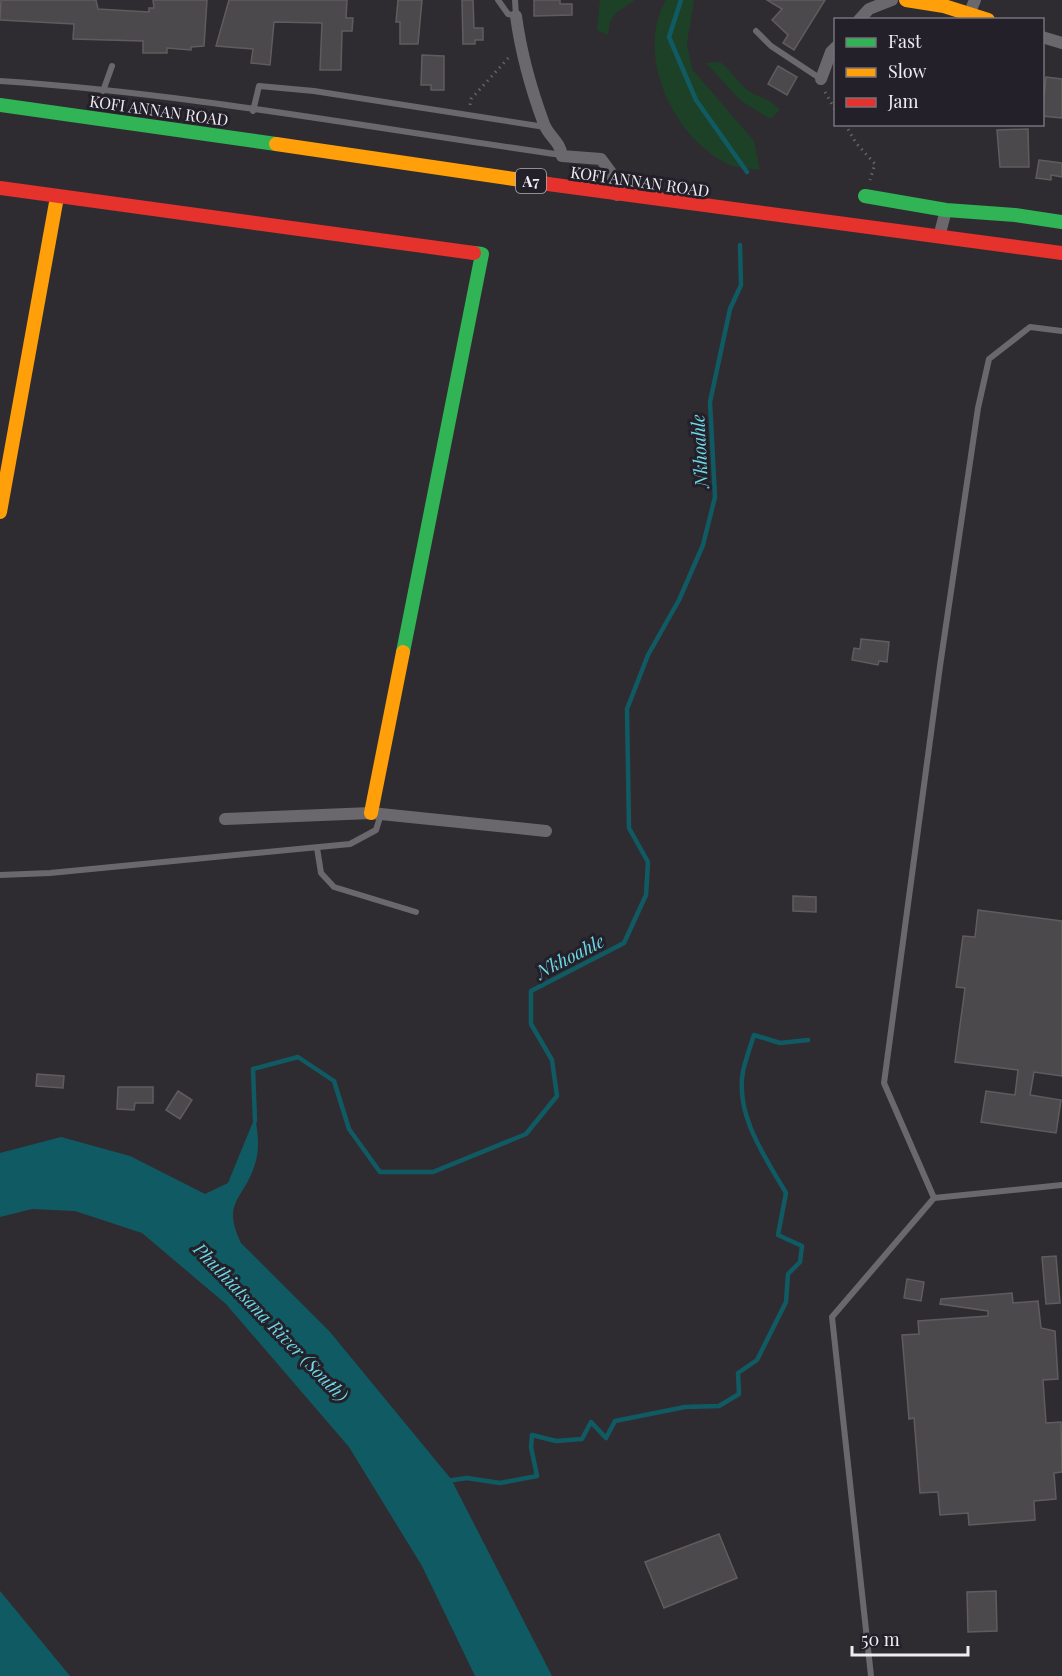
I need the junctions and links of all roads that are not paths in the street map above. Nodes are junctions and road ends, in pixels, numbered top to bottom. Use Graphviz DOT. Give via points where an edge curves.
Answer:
graph roads {
  1 [pos="498,0"];
  2 [pos="515,0"];
  3 [pos="892,0"];
  4 [pos="906,0"];
  5 [pos="972,6"];
  6 [pos="516,16"];
  7 [pos="861,18"];
  8 [pos="986,18"];
  9 [pos="756,31"];
  10 [pos="1044,38"];
  11 [pos="1062,43"];
  12 [pos="834,49"];
  13 [pos="112,66"];
  14 [pos="821,79"];
  15 [pos="0,81"];
  16 [pos="103,91"];
  17 [pos="0,105"];
  18 [pos="254,111"];
  19 [pos="545,127"];
  20 [pos="562,156"];
  21 [pos="0,188"];
  22 [pos="617,195"];
  23 [pos="865,196"];
  24 [pos="57,197"];
  25 [pos="946,210"];
  26 [pos="1062,222"];
  27 [pos="939,237"];
  28 [pos="1062,253"];
  29 [pos="1062,331"];
  30 [pos="0,512"];
  31 [pos="376,813"];
  32 [pos="225,819"];
  33 [pos="546,831"];
  34 [pos="317,848"];
  35 [pos="0,875"];
  36 [pos="416,912"];
  37 [pos="1062,1185"];
  38 [pos="934,1198"];
  39 [pos="871,1676"];
  1 -- 6 [label="lane" via="508,14"];
  2 -- 6 [label="lane"];
  3 -- 7 [label="street" via="869,9"];
  4 -- 5 [label="street"];
  5 -- 8 [label="street"];
  6 -- 19 [label="street" via="520,49"];
  9 -- 14 [label="lane" via="771,46"];
  10 -- 11 [label="street"];
  12 -- 14 [label="street"];
  13 -- 16 [label="lane"];
  15 -- 16 [label="lane"];
  16 -- 18 [label="lane"];
  17 -- 22 [label="street, KOFI ANNAN ROAD / A7"];
  18 -- 19 [label="lane" via="259,86"];
  18 -- 20 [label="lane"];
  19 -- 20 [label="street" via="561,145"];
  20 -- 22 [label="street" via="601,159 612,174"];
  21 -- 24 [label="street"];
  22 -- 27 [label="street, KOFI ANNAN ROAD / A7"];
  23 -- 25 [label="street"];
  24 -- 30 [label="street"];
  24 -- 31 [label="street" via="482,254"];
  25 -- 26 [label="street"];
  25 -- 27 [label="street"];
  27 -- 28 [label="street, KOFI ANNAN ROAD / A7"];
  29 -- 38 [label="lane" via="1030,327 989,359 969,467 884,1083"];
  31 -- 32 [label="street"];
  31 -- 33 [label="street"];
  31 -- 34 [label="lane" via="376,830 350,843"];
  34 -- 35 [label="lane"];
  34 -- 36 [label="lane" via="321,873 334,887"];
  37 -- 38 [label="lane"];
  38 -- 39 [label="lane" via="832,1317"];
}
